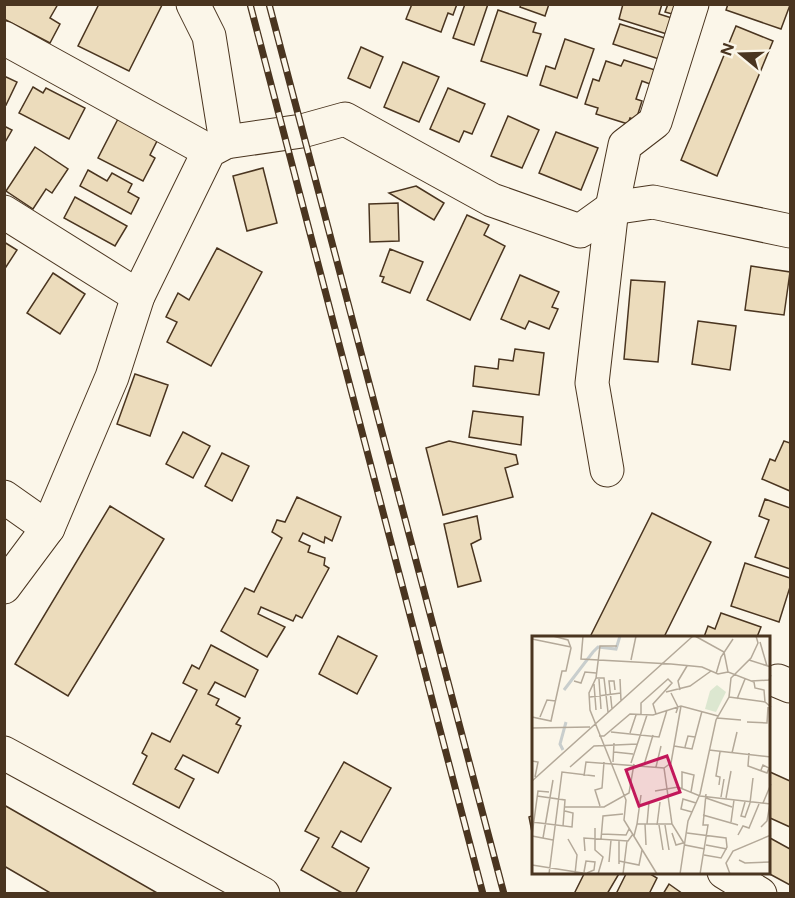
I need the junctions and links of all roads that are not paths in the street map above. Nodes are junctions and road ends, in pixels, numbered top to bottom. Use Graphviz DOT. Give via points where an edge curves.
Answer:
graph roads {
  1 [pos="193,4"];
  2 [pos="692,4"];
  3 [pos="4,38"];
  4 [pos="218,147"];
  5 [pos="612,208"];
  6 [pos="4,212"];
  7 [pos="790,231"];
  8 [pos="138,296"];
  9 [pos="607,470"];
  10 [pos="4,497"];
  11 [pos="48,528"];
  12 [pos="6,582"];
  13 [pos="4,753"];
  14 [pos="726,874"];
  15 [pos="262,894"];
  16 [pos="760,894"];
  1 -- 4 [label="street" via="209,36"];
  2 -- 5 [label="street" via="655,122 624,145"];
  3 -- 4 [label="street"];
  4 -- 5 [label="street" via="345,119 492,200 580,231"];
  4 -- 8 [label="street"];
  5 -- 7 [label="street" via="653,202"];
  5 -- 9 [label="street" via="592,383"];
  6 -- 8 [label="street"];
  8 -- 11 [label="street" via="111,378"];
  10 -- 11 [label="street"];
  11 -- 12 [label="street"];
  13 -- 15 [label="street"];
  14 -- 16 [label="street"];
}
